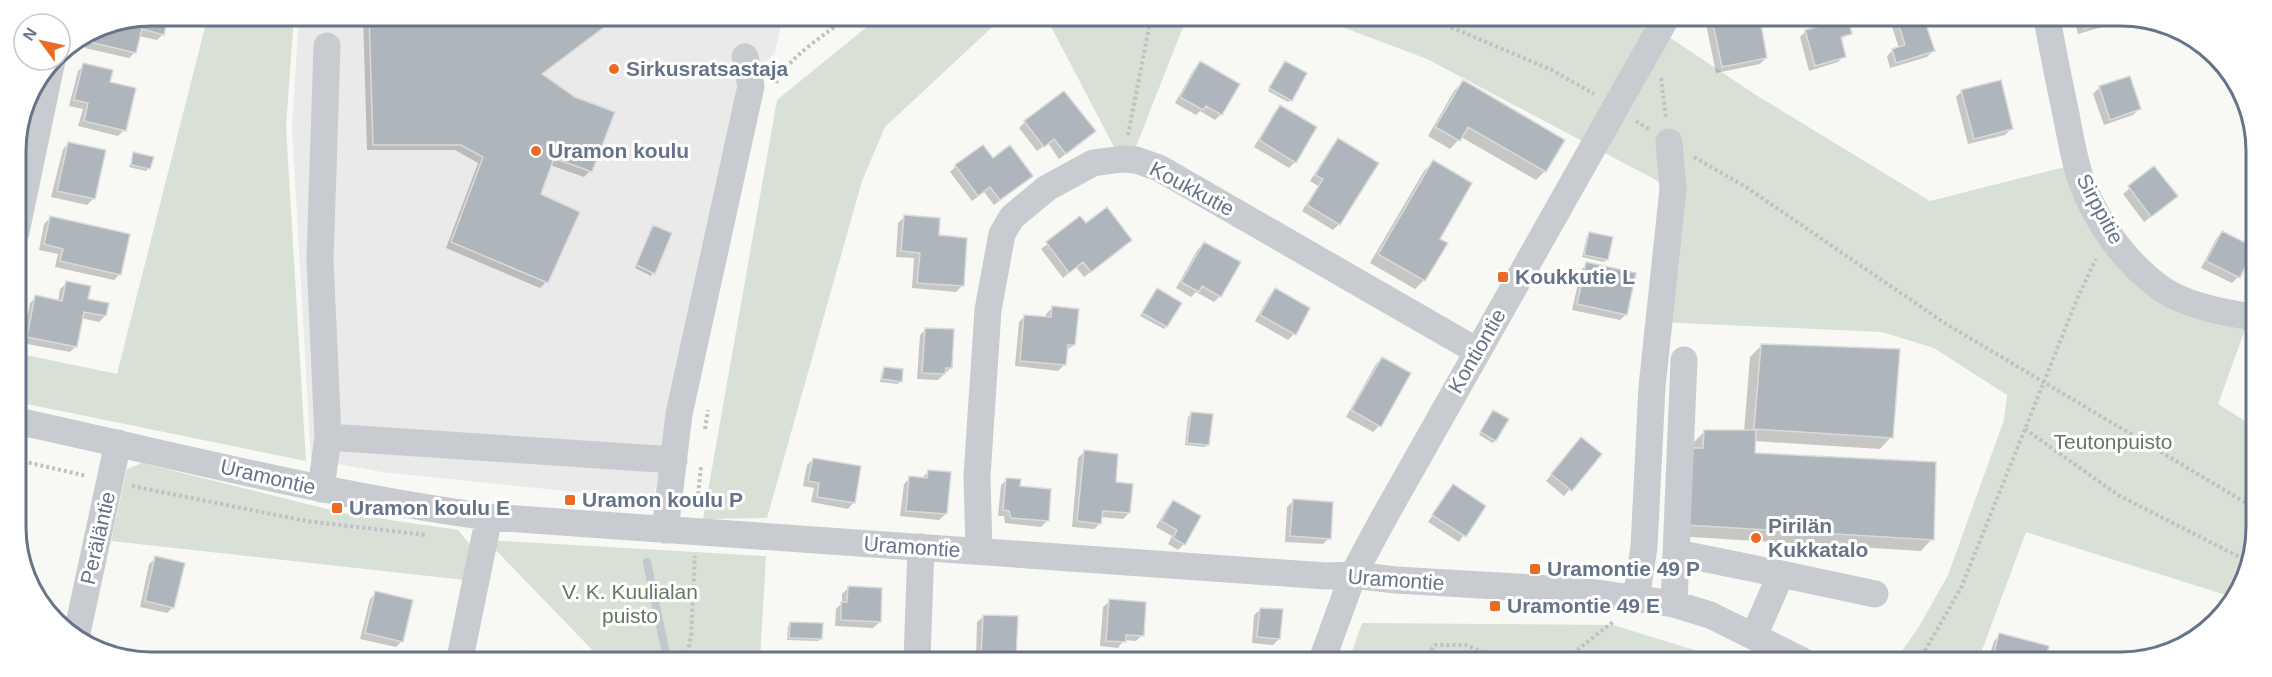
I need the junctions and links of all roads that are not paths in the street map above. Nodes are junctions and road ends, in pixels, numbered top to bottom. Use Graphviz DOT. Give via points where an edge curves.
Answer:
graph roads {
  1 [pos="1661,26"];
  2 [pos="2048,26"];
  3 [pos="327,46"];
  4 [pos="745,57"];
  5 [pos="48,79"];
  6 [pos="1670,142"];
  7 [pos="26,184"];
  8 [pos="2246,316"];
  9 [pos="1477,351"];
  10 [pos="1684,360"];
  11 [pos="26,423"];
  12 [pos="328,437"];
  13 [pos="118,443"];
  14 [pos="674,460"];
  15 [pos="321,489"];
  16 [pos="489,517"];
  17 [pos="665,530"];
  18 [pos="921,547"];
  19 [pos="979,551"];
  20 [pos="1677,553"];
  21 [pos="1781,574"];
  22 [pos="1353,575"];
  23 [pos="1875,594"];
  24 [pos="1636,599"];
  25 [pos="1674,604"];
  26 [pos="78,629"];
  27 [pos="1754,636"];
  28 [pos="1325,651"];
  29 [pos="1784,651"];
  30 [pos="461,652"];
  31 [pos="917,652"];
  1 -- 9 [label="street, Kontiontie"];
  2 -- 8 [label="street, Sirppitie" via="2081,181 2107,230 2163,290 2218,311"];
  3 -- 12 [label="street" via="320,260"];
  4 -- 14 [label="street" via="751,86 687,372"];
  5 -- 7 [label="street"];
  6 -- 24 [label="street" via="1673,189 1652,387 1644,547"];
  9 -- 19 [label="street, Koukkutie" via="1159,168 1136,160 1093,163 1047,188 1012,217 1002,234 988,310 977,476"];
  9 -- 22 [label="street, Kontiontie"];
  10 -- 20 [label="street"];
  11 -- 13 [label="street, Uramontie"];
  12 -- 14 [label="street"];
  12 -- 15 [label="street"];
  13 -- 15 [label="street, Uramontie"];
  13 -- 26 [label="street, Peräläntie"];
  14 -- 17 [label="street"];
  15 -- 16 [label="street, Uramontie"];
  16 -- 17 [label="street, Uramontie"];
  16 -- 30 [label="street"];
  17 -- 18 [label="street, Uramontie"];
  18 -- 19 [label="street, Uramontie"];
  18 -- 31 [label="street"];
  19 -- 22 [label="street, Uramontie"];
  20 -- 21 [label="street"];
  20 -- 25 [label="street"];
  21 -- 23 [label="street"];
  21 -- 27 [label="street"];
  22 -- 24 [label="street, Uramontie" via="1583,591"];
  22 -- 28 [label="street, Kontiontie"];
  24 -- 25 [label="street, Uramontie"];
  25 -- 27 [label="street, Uramontie" via="1710,615"];
  27 -- 29 [label="street, Uramontie"];
}
